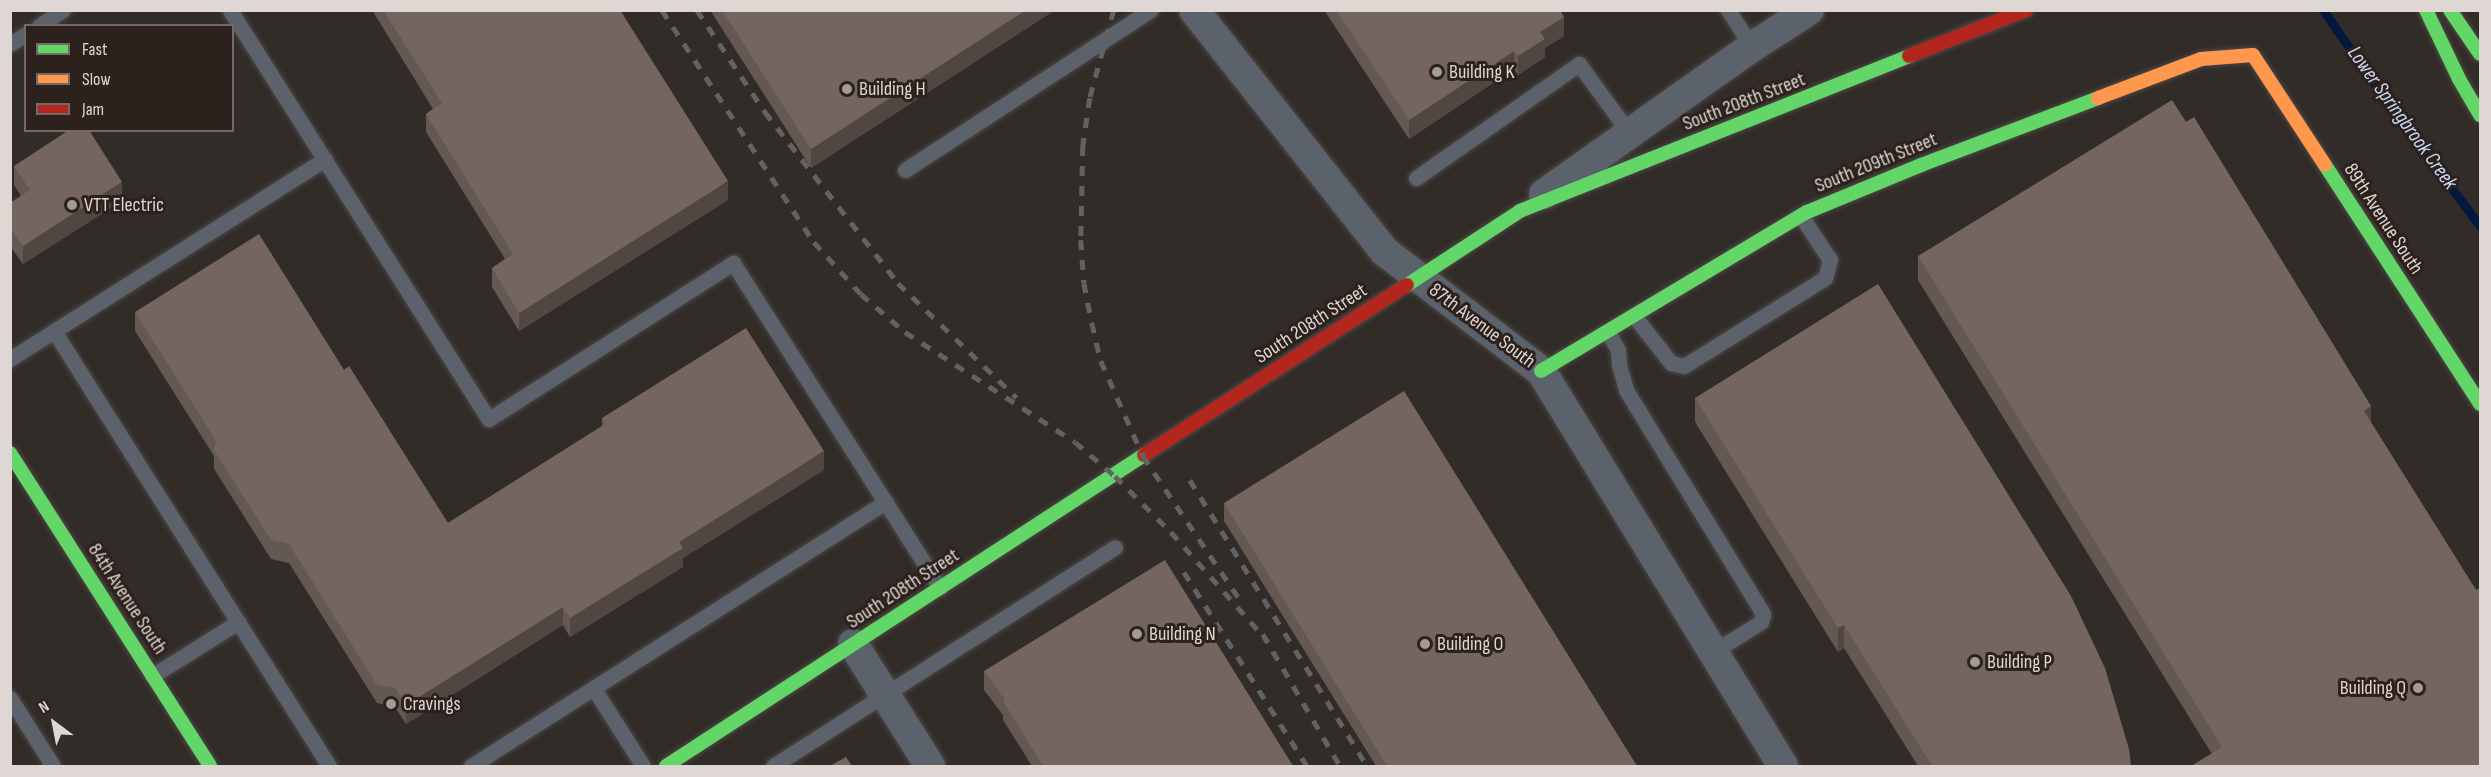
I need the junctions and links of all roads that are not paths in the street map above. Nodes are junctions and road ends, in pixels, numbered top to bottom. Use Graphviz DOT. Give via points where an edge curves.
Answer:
graph roads {
  1 [pos="63,10"];
  2 [pos="230,10"];
  3 [pos="1150,10"];
  4 [pos="1194,10"];
  5 [pos="1728,10"];
  6 [pos="1809,10"];
  7 [pos="2026,10"];
  8 [pos="2426,10"];
  9 [pos="2450,10"];
  10 [pos="42,24"];
  11 [pos="24,35"];
  12 [pos="10,44"];
  13 [pos="1752,47"];
  14 [pos="2481,54"];
  15 [pos="2253,55"];
  16 [pos="2481,115"];
  17 [pos="1630,134"];
  18 [pos="324,159"];
  19 [pos="905,170"];
  20 [pos="1416,178"];
  21 [pos="1520,211"];
  22 [pos="1801,216"];
  23 [pos="1419,278"];
  24 [pos="1634,316"];
  25 [pos="54,331"];
  26 [pos="1608,332"];
  27 [pos="10,359"];
  28 [pos="1541,371"];
  29 [pos="2481,404"];
  30 [pos="10,453"];
  31 [pos="885,502"];
  32 [pos="1115,547"];
  33 [pos="940,588"];
  34 [pos="238,622"];
  35 [pos="854,644"];
  36 [pos="1713,652"];
  37 [pos="152,676"];
  38 [pos="594,689"];
  39 [pos="885,694"];
  40 [pos="10,698"];
  41 [pos="54,766"];
  42 [pos="210,766"];
  43 [pos="329,766"];
  44 [pos="471,766"];
  45 [pos="643,766"];
  46 [pos="666,766"];
  47 [pos="773,766"];
  48 [pos="930,766"];
  49 [pos="1783,766"];
  1 -- 10 [label="lane"];
  2 -- 18 [label="lane"];
  3 -- 19 [label="lane"];
  4 -- 23 [label="street, 87th Avenue South" via="1384,251"];
  5 -- 13 [label="lane"];
  6 -- 13 [label="street"];
  7 -- 21 [label="main road, South 208th Street"];
  8 -- 16 [label="main road"];
  9 -- 14 [label="main road"];
  11 -- 12 [label="lane"];
  13 -- 17 [label="street"];
  15 -- 22 [label="main road, South 209th Street" via="2201,59 1921,165"];
  15 -- 29 [label="main road, 89th Avenue South"];
  17 -- 20 [label="lane" via="1579,64"];
  17 -- 21 [label="street"];
  18 -- 25 [label="lane"];
  18 -- 31 [label="lane" via="489,419 733,263"];
  21 -- 23 [label="main road, South 208th Street"];
  22 -- 24 [label="main road, South 209th Street"];
  22 -- 24 [label="lane" via="1830,260 1825,278 1684,366 1671,363"];
  23 -- 28 [label="street, 87th Avenue South"];
  23 -- 33 [label="main road, South 208th Street"];
  24 -- 26 [label="main road, South 209th Street"];
  25 -- 27 [label="lane"];
  25 -- 34 [label="lane"];
  26 -- 28 [label="main road, South 209th Street"];
  26 -- 36 [label="lane" via="1618,350 1626,390 1764,614 1761,622"];
  28 -- 36 [label="street, 87th Avenue South"];
  30 -- 37 [label="main road, 84th Avenue South"];
  31 -- 33 [label="lane"];
  31 -- 38 [label="lane"];
  32 -- 39 [label="lane"];
  33 -- 35 [label="main road, South 208th Street"];
  34 -- 37 [label="lane"];
  34 -- 43 [label="lane"];
  35 -- 39 [label="street"];
  35 -- 46 [label="main road, South 208th Street"];
  36 -- 49 [label="street, 87th Avenue South"];
  37 -- 42 [label="main road, 84th Avenue South"];
  38 -- 44 [label="lane"];
  38 -- 45 [label="lane"];
  39 -- 47 [label="lane"];
  39 -- 48 [label="street"];
  40 -- 41 [label="lane"];
}
